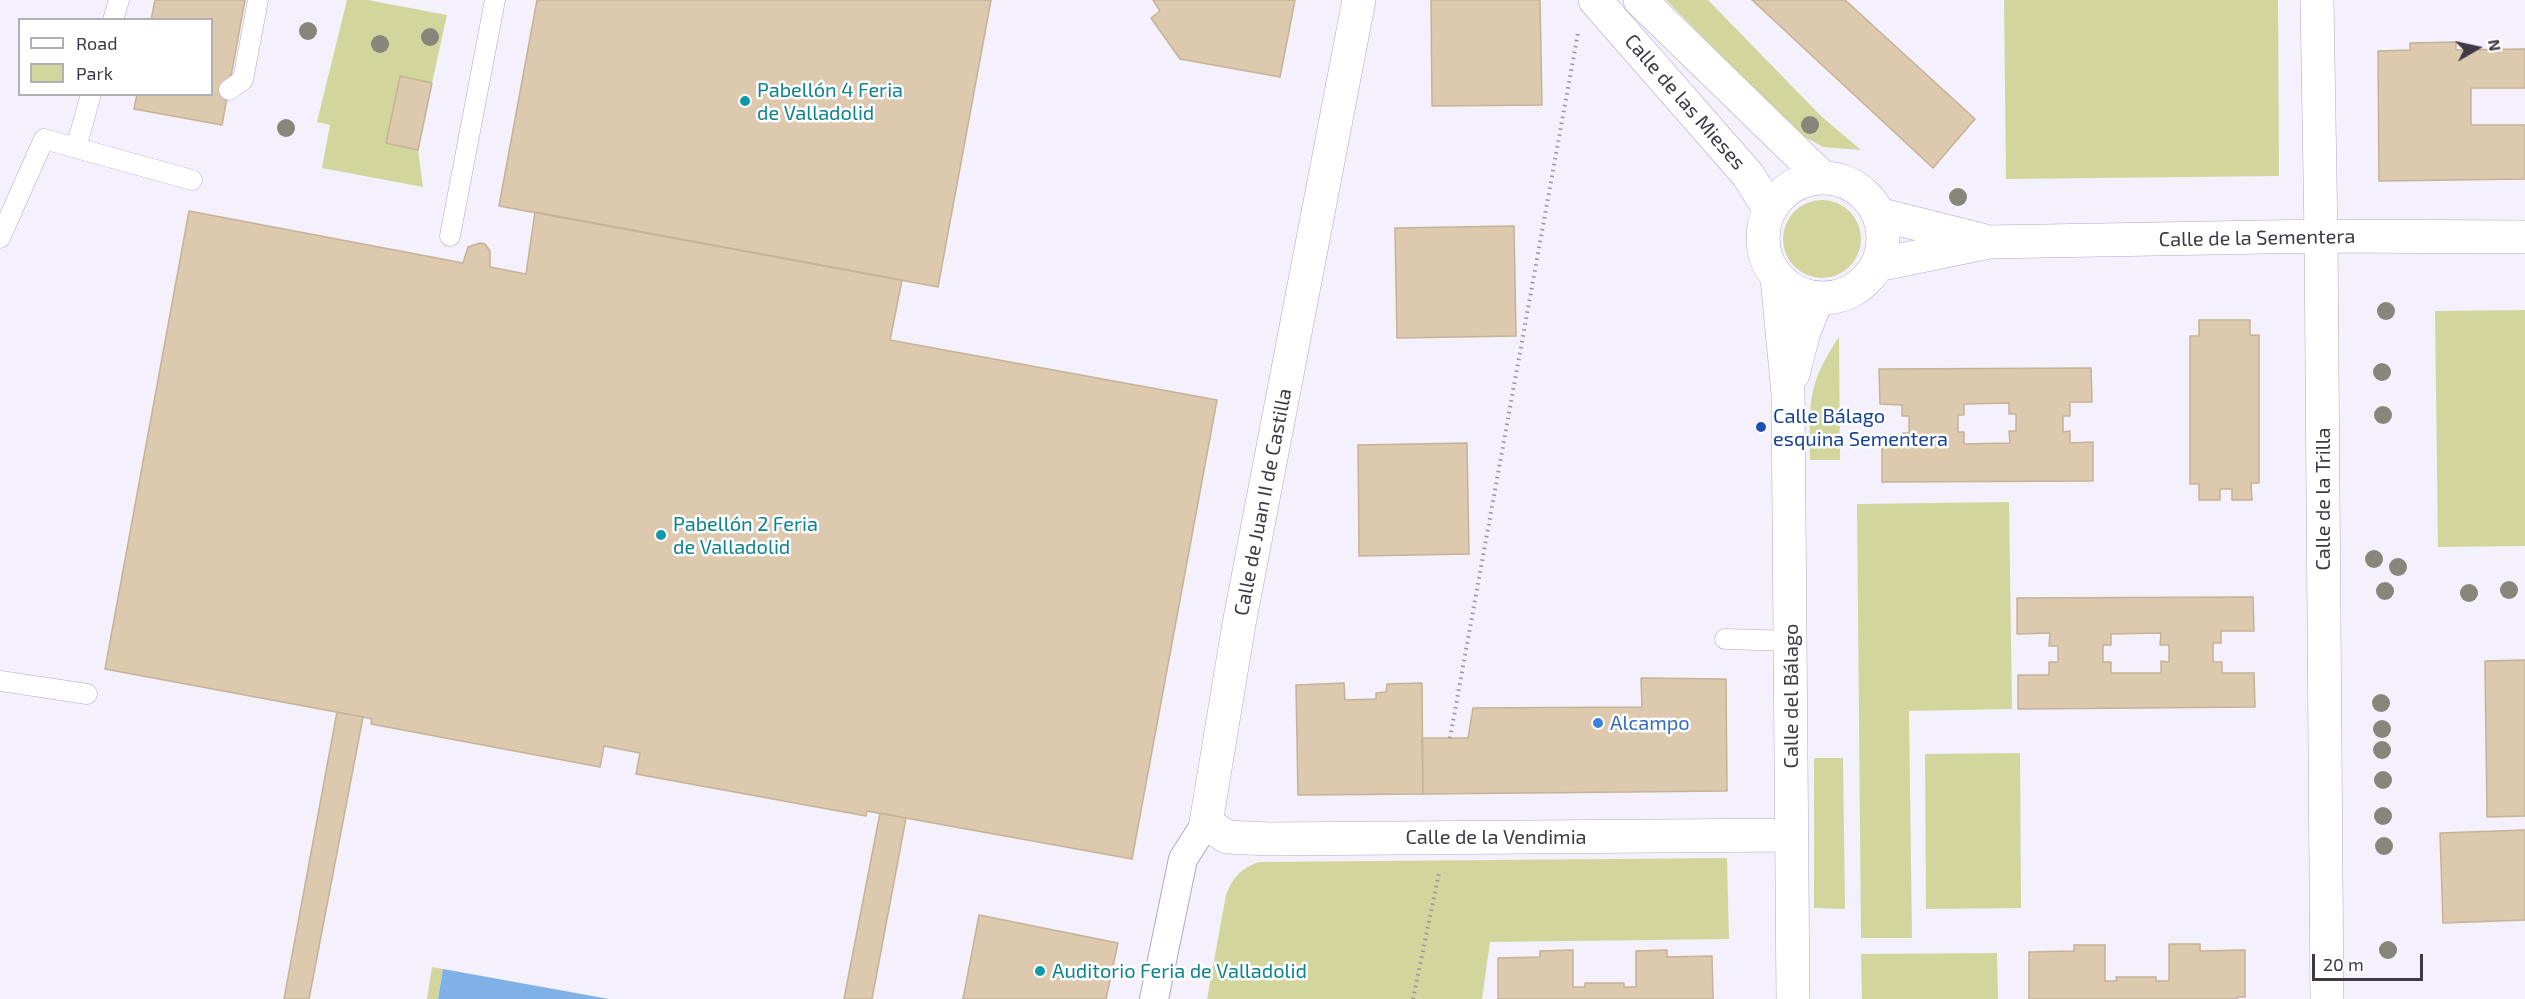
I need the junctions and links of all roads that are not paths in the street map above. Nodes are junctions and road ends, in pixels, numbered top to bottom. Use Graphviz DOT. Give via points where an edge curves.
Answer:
graph roads {
  1 [pos="119,0"];
  2 [pos="258,0"];
  3 [pos="495,0"];
  4 [pos="1359,0"];
  5 [pos="1595,0"];
  6 [pos="1640,0"];
  7 [pos="2317,0"];
  8 [pos="114,18"];
  9 [pos="229,90"];
  10 [pos="90,96"];
  11 [pos="76,148"];
  12 [pos="1823,178"];
  13 [pos="192,180"];
  14 [pos="1769,209"];
  15 [pos="1878,214"];
  16 [pos="450,236"];
  17 [pos="2321,236"];
  18 [pos="2525,237"];
  19 [pos="0,238"];
  20 [pos="1989,242"];
  21 [pos="1877,265"];
  22 [pos="1776,278"];
  23 [pos="1817,298"];
  24 [pos="1788,393"];
  25 [pos="1725,639"];
  26 [pos="1791,641"];
  27 [pos="0,681"];
  28 [pos="87,694"];
  29 [pos="1206,822"];
  30 [pos="1790,835"];
  31 [pos="1154,999"];
  32 [pos="1793,999"];
  33 [pos="2327,999"];
  1 -- 8 [label="lane"];
  2 -- 9 [label="lane" via="243,80"];
  3 -- 16 [label="lane"];
  4 -- 29 [label="street, Calle de Juan II de Castilla" via="1239,624"];
  5 -- 14 [label="street, Calle de las Mieses" via="1748,175"];
  6 -- 12 [label="street, Calle de las Mieses"];
  7 -- 17 [label="street, Calle de la Trilla"];
  10 -- 11 [label="lane"];
  11 -- 13 [label="lane"];
  11 -- 19 [label="lane" via="44,139"];
  12 -- 14 [label="street" via="1792,186"];
  12 -- 15 [label="street" via="1853,186 1867,197"];
  14 -- 22 [label="street" via="1762,245"];
  15 -- 20 [label="street, Calle de la Sementera"];
  15 -- 21 [label="street" via="1883,241"];
  17 -- 18 [label="street, Calle de la Sementera"];
  17 -- 20 [label="street, Calle de la Sementera"];
  17 -- 33 [label="street, Calle de la Trilla"];
  20 -- 21 [label="street, Calle de la Sementera"];
  21 -- 23 [label="street" via="1854,290"];
  22 -- 23 [label="street" via="1791,290"];
  22 -- 24 [label="street, Calle del Bálago"];
  23 -- 24 [label="street, Calle del Bálago"];
  24 -- 26 [label="street, Calle del Bálago"];
  25 -- 26 [label="lane"];
  26 -- 30 [label="street, Calle del Bálago"];
  27 -- 28 [label="lane"];
  29 -- 30 [label="street, Calle de la Vendimia" via="1227,837"];
  29 -- 31 [label="street, Calle de Juan II de Castilla" via="1183,859"];
  30 -- 32 [label="street, Calle del Bálago"];
}
